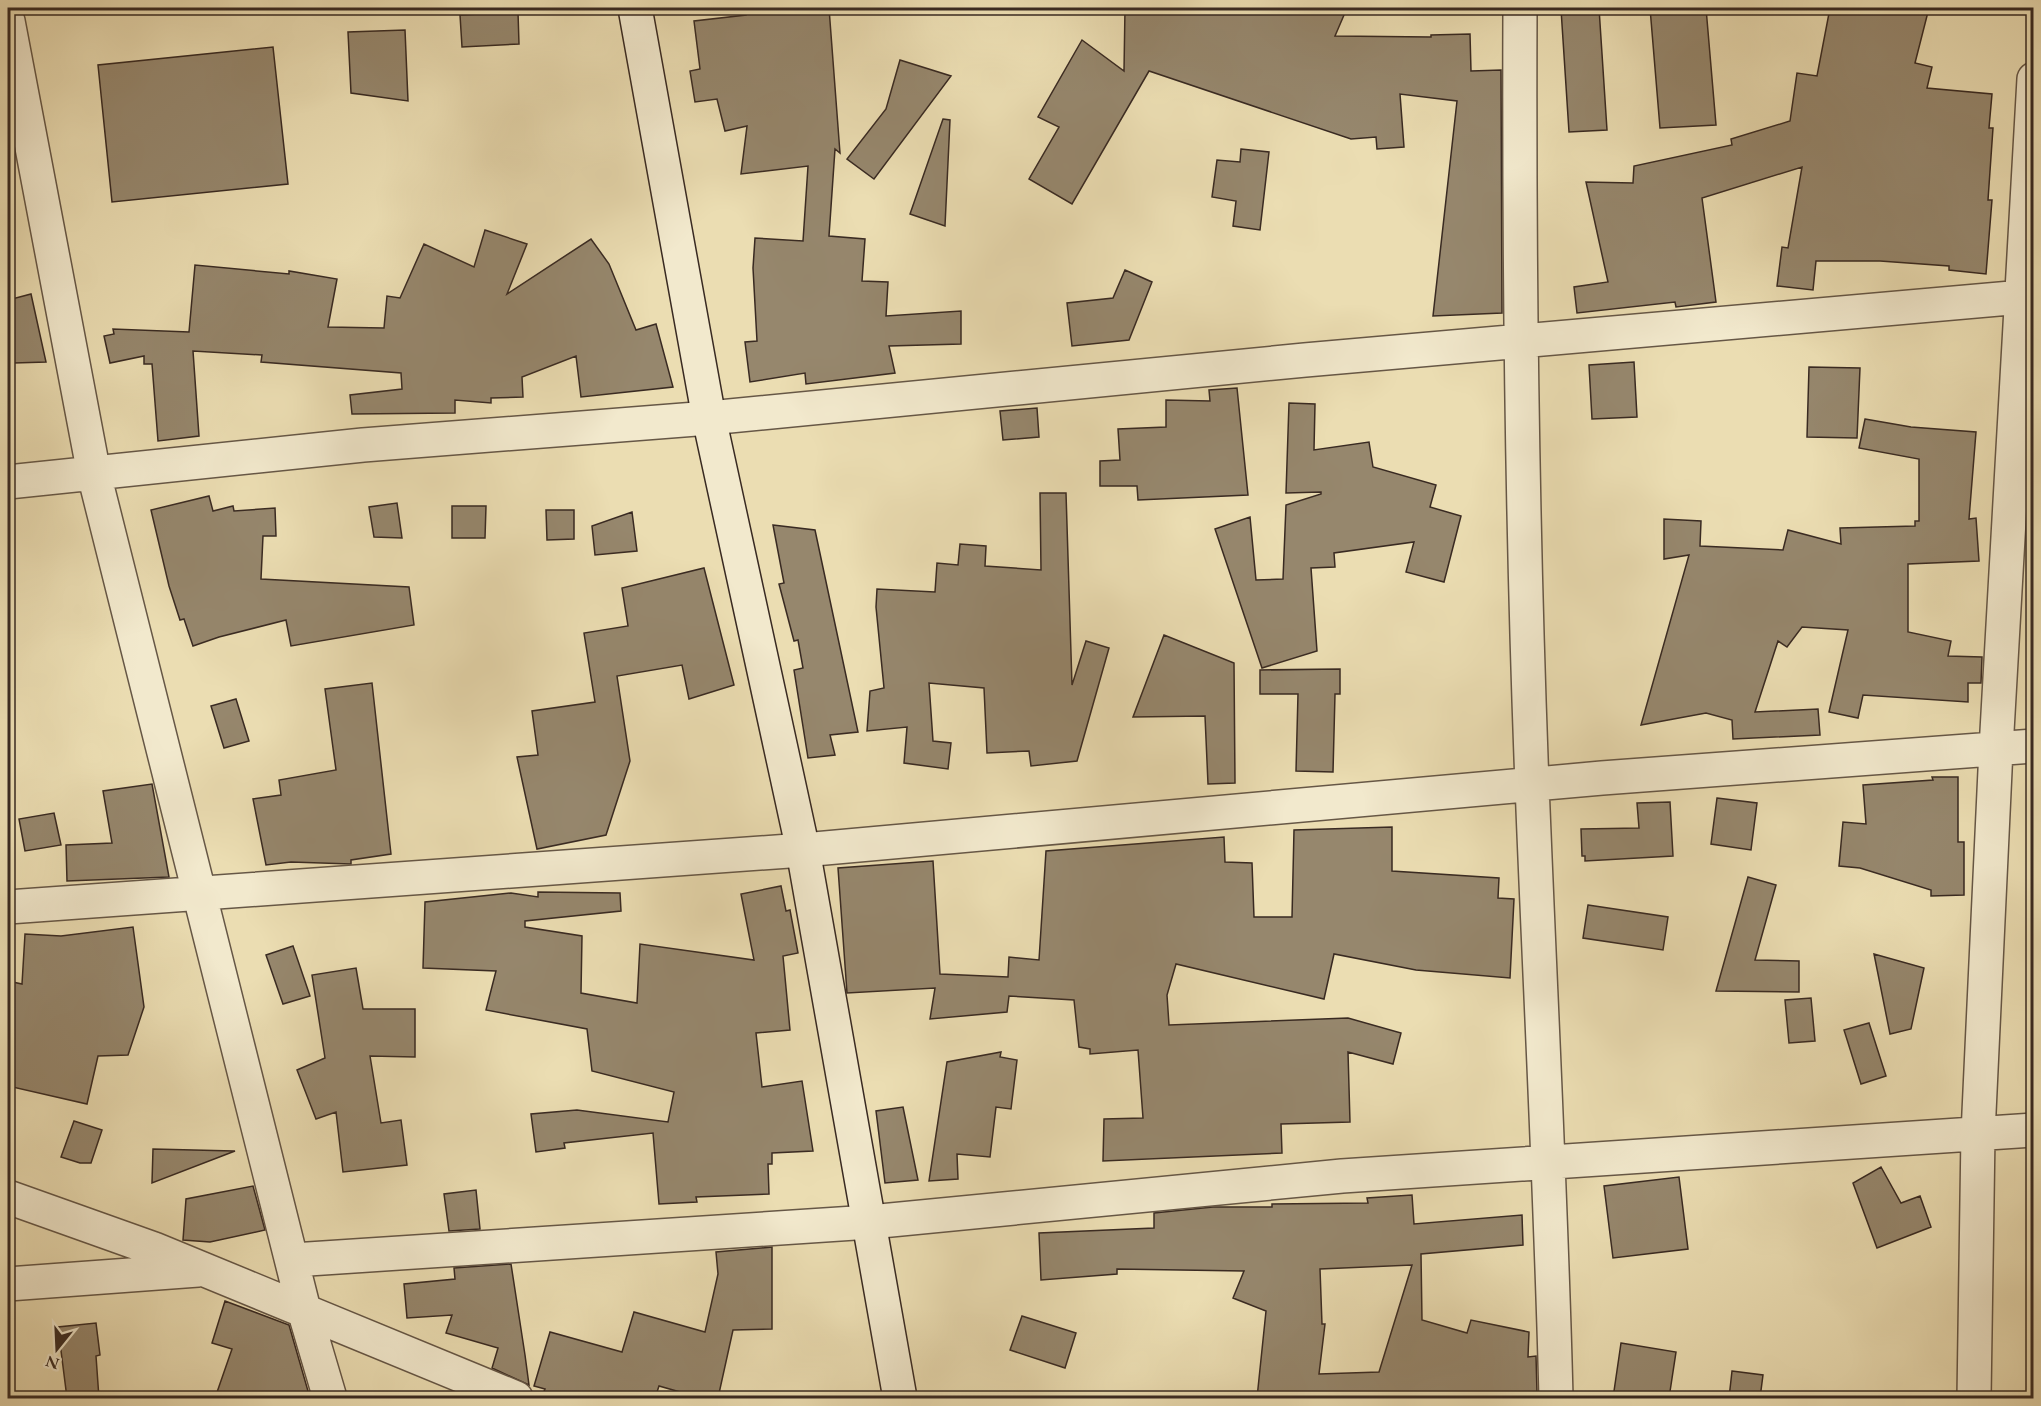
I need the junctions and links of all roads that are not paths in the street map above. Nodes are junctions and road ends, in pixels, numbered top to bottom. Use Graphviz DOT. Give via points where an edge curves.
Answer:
graph roads {
  1 [pos="635,8"];
  2 [pos="1520,8"];
  3 [pos="8,21"];
  4 [pos="2034,79"];
  5 [pos="2028,297"];
  6 [pos="1519,340"];
  7 [pos="709,418"];
  8 [pos="94,474"];
  9 [pos="8,482"];
  10 [pos="2034,746"];
  11 [pos="1996,749"];
  12 [pos="1532,784"];
  13 [pos="803,850"];
  14 [pos="201,893"];
  15 [pos="8,907"];
  16 [pos="2034,1130"];
  17 [pos="1978,1134"];
  18 [pos="1550,1162"];
  19 [pos="8,1197"];
  20 [pos="870,1222"];
  21 [pos="293,1260"];
  22 [pos="206,1270"];
  23 [pos="8,1284"];
  24 [pos="304,1310"];
  25 [pos="330,1398"];
  26 [pos="516,1398"];
  27 [pos="900,1398"];
  28 [pos="1556,1398"];
  29 [pos="1974,1398"];
  1 -- 7 [label="street"];
  2 -- 6 [label="street"];
  3 -- 8 [label="street"];
  4 -- 5 [label="street"];
  5 -- 6 [label="street"];
  5 -- 11 [label="street"];
  6 -- 7 [label="street"];
  6 -- 12 [label="street"];
  7 -- 8 [label="street" via="363,445"];
  7 -- 13 [label="street"];
  8 -- 9 [label="street"];
  8 -- 14 [label="street"];
  10 -- 11 [label="street"];
  11 -- 12 [label="street"];
  11 -- 17 [label="street"];
  12 -- 13 [label="street"];
  12 -- 18 [label="street"];
  13 -- 14 [label="street"];
  13 -- 20 [label="street"];
  14 -- 15 [label="street"];
  14 -- 21 [label="street"];
  16 -- 17 [label="street"];
  17 -- 18 [label="street"];
  17 -- 29 [label="street"];
  18 -- 20 [label="street" via="1342,1176"];
  18 -- 28 [label="street"];
  19 -- 22 [label="street"];
  20 -- 21 [label="street"];
  20 -- 27 [label="street"];
  21 -- 24 [label="street"];
  22 -- 23 [label="street"];
  22 -- 24 [label="street"];
  24 -- 25 [label="street"];
  24 -- 26 [label="street"];
}
